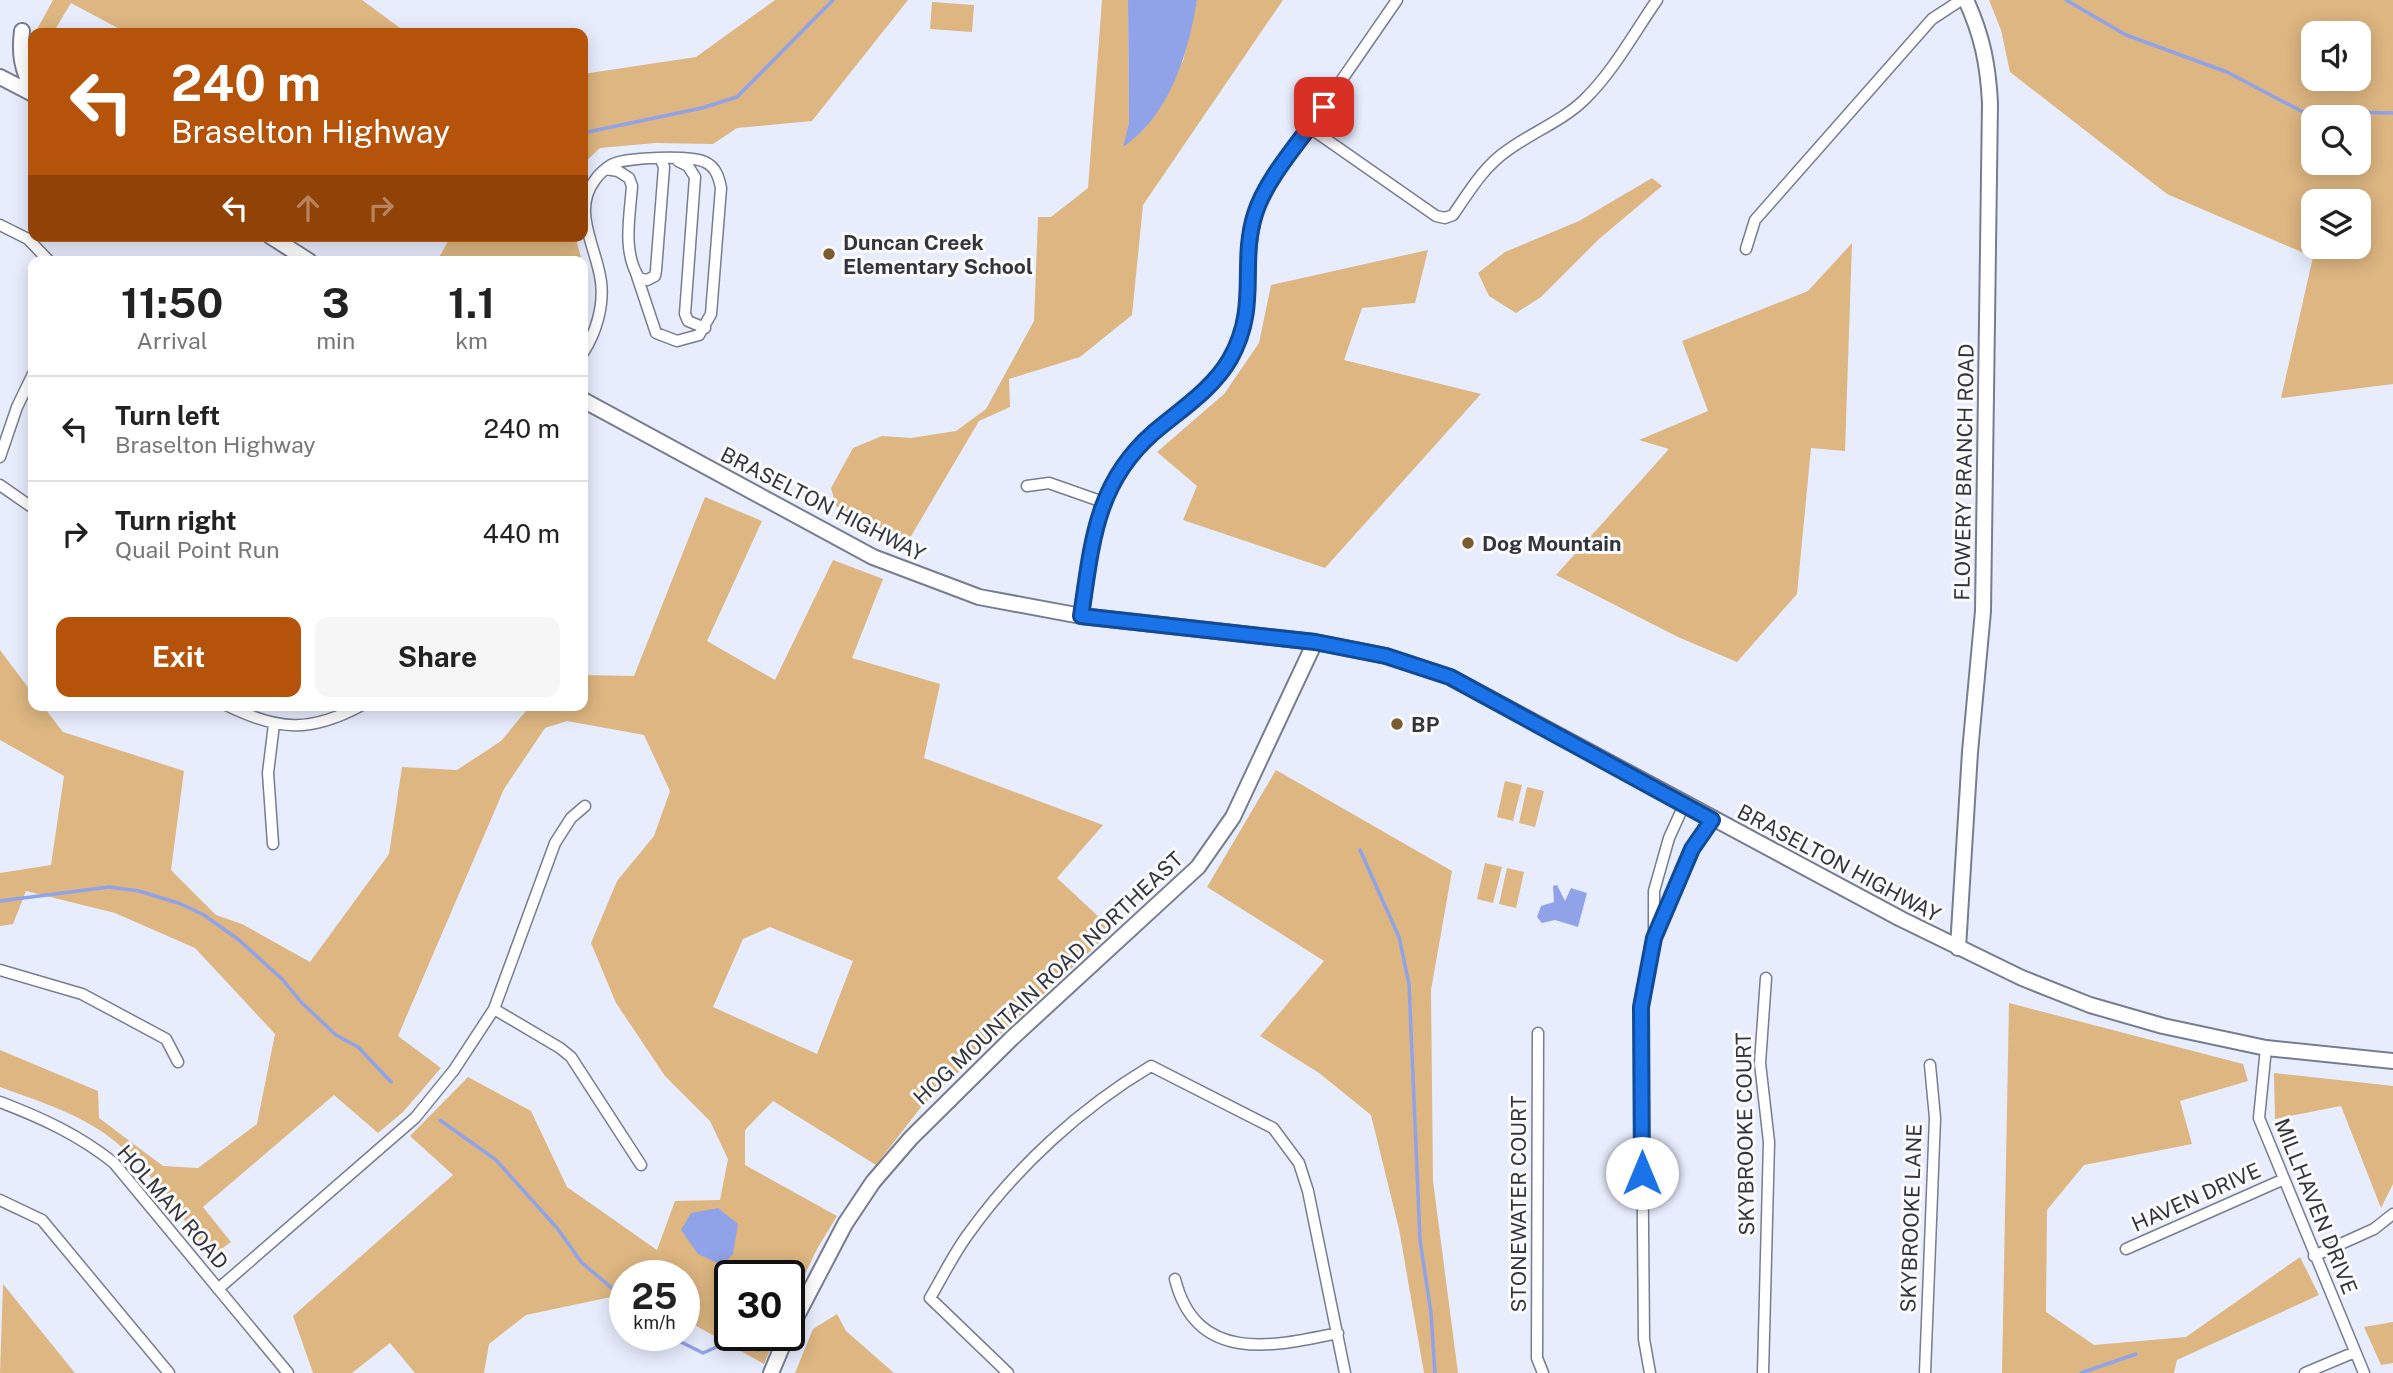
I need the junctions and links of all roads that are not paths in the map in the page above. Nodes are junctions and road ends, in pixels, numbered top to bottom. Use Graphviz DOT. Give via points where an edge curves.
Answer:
graph roads {
  1 [pos="1397,0"];
  2 [pos="1657,0"];
  3 [pos="1961,0"];
  4 [pos="1966,0"];
  5 [pos="22,31"];
  6 [pos="0,77"];
  7 [pos="28,82"];
  8 [pos="28,90"];
  9 [pos="1310,128"];
  10 [pos="679,159"];
  11 [pos="661,160"];
  12 [pos="606,169"];
  13 [pos="588,196"];
  14 [pos="588,223"];
  15 [pos="0,225"];
  16 [pos="28,239"];
  17 [pos="31,242"];
  18 [pos="279,242"];
  19 [pos="1746,248"];
  20 [pos="44,256"];
  21 [pos="301,256"];
  22 [pos="636,273"];
  23 [pos="705,328"];
  24 [pos="588,341"];
  25 [pos="28,384"];
  26 [pos="588,403"];
  27 [pos="0,457"];
  28 [pos="0,485"];
  29 [pos="1027,486"];
  30 [pos="1103,502"];
  31 [pos="28,505"];
  32 [pos="1081,616"];
  33 [pos="1315,642"];
  34 [pos="241,711"];
  35 [pos="351,711"];
  36 [pos="274,724"];
  37 [pos="1684,804"];
  38 [pos="585,806"];
  39 [pos="1712,820"];
  40 [pos="273,844"];
  41 [pos="1654,938"];
  42 [pos="1958,948"];
  43 [pos="0,970"];
  44 [pos="1766,978"];
  45 [pos="494,1009"];
  46 [pos="1538,1033"];
  47 [pos="2266,1048"];
  48 [pos="2393,1061"];
  49 [pos="178,1062"];
  50 [pos="1930,1065"];
  51 [pos="0,1102"];
  52 [pos="641,1165"];
  53 [pos="2282,1180"];
  54 [pos="0,1200"];
  55 [pos="2393,1214"];
  56 [pos="2126,1249"];
  57 [pos="2314,1256"];
  58 [pos="1175,1279"];
  59 [pos="218,1289"];
  60 [pos="805,1300"];
  61 [pos="1338,1333"];
  62 [pos="780,1351"];
  63 [pos="2355,1352"];
  64 [pos="169,1373"];
  65 [pos="288,1373"];
  66 [pos="771,1373"];
  67 [pos="1008,1373"];
  68 [pos="1345,1373"];
  69 [pos="1544,1373"];
  70 [pos="1650,1373"];
  71 [pos="1763,1373"];
  72 [pos="1925,1373"];
  73 [pos="2305,1373"];
  74 [pos="2364,1373"];
  1 -- 9 [label="street"];
  2 -- 9 [label="street" via="1584,100 1506,150 1453,215 1445,218"];
  3 -- 19 [label="street" via="1932,19 1755,220"];
  4 -- 42 [label="main road, FLOWERY BRANCH ROAD" via="1982,36 1990,103 1983,611"];
  5 -- 7 [label="main road" via="20,53"];
  6 -- 8 [label="main road"];
  9 -- 30 [label="street" via="1255,212 1248,306 1229,360 1211,385 1127,460"];
  10 -- 11 [label="street"];
  10 -- 23 [label="street" via="695,177 685,314 688,321"];
  10 -- 23 [label="street" via="706,162 720,188 711,314"];
  11 -- 12 [label="street" via="629,159"];
  11 -- 22 [label="street" via="655,276 647,280"];
  12 -- 13 [label="street"];
  12 -- 22 [label="street" via="629,178 632,186 629,250"];
  14 -- 24 [label="street" via="602,284 599,316"];
  15 -- 16 [label="street"];
  17 -- 20 [label="street"];
  18 -- 21 [label="main road"];
  22 -- 23 [label="street" via="656,333 689,340"];
  25 -- 27 [label="street"];
  26 -- 32 [label="main road, BRASELTON HIGHWAY" via="873,556 927,580 979,597"];
  28 -- 31 [label="street"];
  29 -- 30 [label="street" via="1049,483"];
  30 -- 32 [label="street"];
  32 -- 33 [label="main road, BRASELTON HIGHWAY"];
  33 -- 37 [label="main road, BRASELTON HIGHWAY" via="1386,656 1450,677"];
  33 -- 60 [label="main road, HOG MOUNTAIN ROAD NORTHEAST" via="1233,817 1198,867 911,1138 845,1224"];
  34 -- 36 [label="street"];
  35 -- 36 [label="street" via="332,721"];
  36 -- 40 [label="street" via="268,773"];
  37 -- 39 [label="main road, BRASELTON HIGHWAY"];
  37 -- 41 [label="street" via="1654,891"];
  38 -- 45 [label="street" via="555,843"];
  39 -- 41 [label="street" via="1692,849"];
  39 -- 42 [label="main road, BRASELTON HIGHWAY"];
  41 -- 70 [label="street" via="1641,1007 1644,1339"];
  42 -- 47 [label="main road, BRASELTON HIGHWAY" via="2090,1005"];
  43 -- 49 [label="street" via="82,994 166,1039"];
  44 -- 71 [label="street, SKYBROOKE COURT" via="1760,1063 1769,1142"];
  45 -- 52 [label="street" via="570,1057"];
  45 -- 59 [label="street" via="415,1118"];
  46 -- 69 [label="street, STONEWATER COURT" via="1537,1358"];
  47 -- 48 [label="main road, BRASELTON HIGHWAY"];
  47 -- 53 [label="street, MILLHAVEN DRIVE" via="2259,1118"];
  50 -- 72 [label="street, SKYBROOKE LANE" via="1934,1118"];
  51 -- 59 [label="street, HOLMAN ROAD" via="86,1141 114,1163"];
  53 -- 56 [label="street, HAVEN DRIVE"];
  53 -- 57 [label="street, MILLHAVEN DRIVE"];
  54 -- 64 [label="street" via="42,1220"];
  55 -- 57 [label="street" via="2374,1230"];
  57 -- 63 [label="street, MILLHAVEN DRIVE"];
  58 -- 61 [label="street" via="1181,1304 1221,1337 1251,1346 1281,1346"];
  59 -- 65 [label="street, HOLMAN ROAD"];
  61 -- 67 [label="street" via="1308,1191 1289,1147 1273,1128 1151,1066 1109,1091 998,1195 967,1234 930,1298"];
  61 -- 68 [label="street"];
  62 -- 66 [label="main road, HOG MOUNTAIN ROAD NORTHEAST"];
  63 -- 73 [label="street"];
  63 -- 74 [label="street, MILLHAVEN DRIVE"];
}
